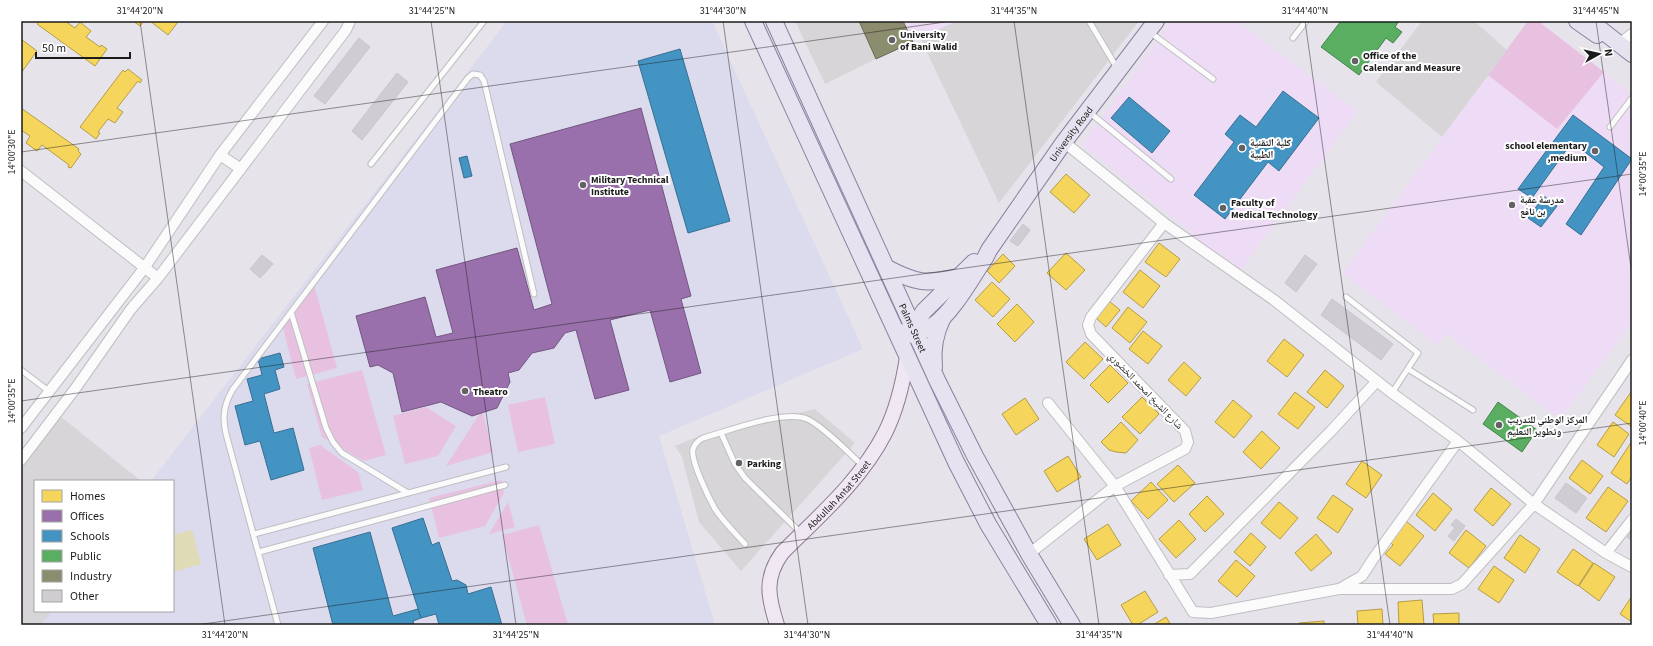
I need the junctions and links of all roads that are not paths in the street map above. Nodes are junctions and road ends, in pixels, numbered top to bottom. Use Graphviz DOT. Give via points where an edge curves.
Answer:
graph roads {
  1 [pos="323,21"];
  2 [pos="484,21"];
  3 [pos="753,21"];
  4 [pos="774,21"];
  5 [pos="1089,21"];
  6 [pos="1306,21"];
  7 [pos="1577,21"];
  8 [pos="1590,21"];
  9 [pos="348,25"];
  10 [pos="1152,26"];
  11 [pos="1632,34"];
  12 [pos="1293,38"];
  13 [pos="1618,44"];
  14 [pos="1632,54"];
  15 [pos="1118,70"];
  16 [pos="1213,79"];
  17 [pos="1632,98"];
  18 [pos="1088,111"];
  19 [pos="1610,127"];
  20 [pos="1064,142"];
  21 [pos="220,156"];
  22 [pos="372,164"];
  23 [pos="241,169"];
  24 [pos="21,171"];
  25 [pos="1171,179"];
  26 [pos="1164,223"];
  27 [pos="989,250"];
  28 [pos="145,267"];
  29 [pos="887,268"];
  30 [pos="960,277"];
  31 [pos="158,278"];
  32 [pos="534,294"];
  33 [pos="1346,297"];
  34 [pos="291,312"];
  35 [pos="944,316"];
  36 [pos="895,329"];
  37 [pos="915,331"];
  38 [pos="907,357"];
  39 [pos="1632,360"];
  40 [pos="1408,369"];
  41 [pos="21,370"];
  42 [pos="937,380"];
  43 [pos="1377,381"];
  44 [pos="50,392"];
  45 [pos="1392,393"];
  46 [pos="1048,402"];
  47 [pos="1473,410"];
  48 [pos="21,428"];
  49 [pos="721,433"];
  50 [pos="1458,442"];
  51 [pos="21,460"];
  52 [pos="506,467"];
  53 [pos="864,467"];
  54 [pos="506,485"];
  55 [pos="1115,486"];
  56 [pos="408,493"];
  57 [pos="1534,504"];
  58 [pos="1632,520"];
  59 [pos="802,533"];
  60 [pos="254,534"];
  61 [pos="745,544"];
  62 [pos="259,552"];
  63 [pos="1606,553"];
  64 [pos="1029,554"];
  65 [pos="1632,567"];
  66 [pos="1169,575"];
  67 [pos="1339,588"];
  68 [pos="278,625"];
  69 [pos="776,625"];
  70 [pos="1049,625"];
  71 [pos="1072,625"];
  1 -- 21 [label="street"];
  2 -- 22 [label="lane"];
  3 -- 36 [label="main road, Palms Street"];
  4 -- 29 [label="main road, Palms Street"];
  5 -- 15 [label="lane"];
  6 -- 12 [label="lane"];
  7 -- 13 [label="main road"];
  8 -- 13 [label="main road"];
  9 -- 23 [label="street"];
  10 -- 15 [label="main road, University Road"];
  10 -- 16 [label="lane"];
  11 -- 13 [label="street"];
  13 -- 14 [label="main road"];
  15 -- 18 [label="main road, University Road"];
  17 -- 19 [label="lane"];
  18 -- 20 [label="main road, University Road"];
  18 -- 25 [label="lane"];
  20 -- 26 [label="street"];
  20 -- 27 [label="main road, University Road"];
  21 -- 23 [label="street"];
  21 -- 28 [label="street"];
  23 -- 31 [label="street"];
  24 -- 28 [label="street"];
  26 -- 43 [label="street" via="1274,300"];
  26 -- 55 [label="street, شارع الشيخ امحمد الخضوري" via="1090,317 1088,325 1092,334 1185,431 1188,442 1185,448"];
  27 -- 30 [label="main road, University Road" via="979,256"];
  27 -- 35 [label="main road, University Road"];
  28 -- 31 [label="street"];
  28 -- 44 [label="street"];
  29 -- 30 [label="main road" via="922,282"];
  29 -- 37 [label="main road, Palms Street"];
  30 -- 37 [label="main road, University Road" via="924,311"];
  31 -- 51 [label="street" via="131,309"];
  32 -- 34 [label="lane" via="484,81 480,75 473,74"];
  33 -- 40 [label="lane" via="1418,353"];
  34 -- 56 [label="lane" via="332,442 342,453"];
  34 -- 60 [label="lane" via="233,389 223,417"];
  35 -- 37 [label="main road, University Road" via="930,328"];
  35 -- 42 [label="main road" via="935,337 933,358"];
  36 -- 37 [label="main road, University Road"];
  36 -- 38 [label="main road, Palms Street"];
  37 -- 38 [label="main road, University Road"];
  37 -- 42 [label="main road, Palms Street"];
  38 -- 53 [label="main road, Abdullah Antat Street" via="900,394 893,414 885,433"];
  38 -- 70 [label="main road, Palms Street" via="984,517"];
  39 -- 57 [label="street"];
  40 -- 45 [label="lane"];
  40 -- 47 [label="lane"];
  41 -- 44 [label="lane"];
  42 -- 64 [label="main road, Palms Street"];
  43 -- 45 [label="street"];
  43 -- 66 [label="street" via="1190,574"];
  44 -- 48 [label="street"];
  45 -- 50 [label="street"];
  46 -- 55 [label="street"];
  49 -- 53 [label="lane" via="783,416 800,416 815,423"];
  49 -- 59 [label="lane" via="735,464 745,478"];
  49 -- 61 [label="lane" via="699,440 695,444 693,455 715,509"];
  50 -- 57 [label="street"];
  50 -- 67 [label="street" via="1362,576"];
  52 -- 56 [label="lane"];
  53 -- 59 [label="main road, Abdullah Antat Street"];
  54 -- 62 [label="lane"];
  55 -- 64 [label="street, شارع الشيخ امحمد الخضوري"];
  55 -- 66 [label="street"];
  56 -- 60 [label="lane"];
  57 -- 63 [label="street"];
  57 -- 67 [label="street" via="1457,587"];
  58 -- 63 [label="street"];
  59 -- 69 [label="main road, Abdullah Antat Street" via="782,553 772,570 768,590"];
  60 -- 62 [label="lane"];
  62 -- 68 [label="lane"];
  63 -- 65 [label="street"];
  64 -- 71 [label="main road, Palms Street"];
  66 -- 67 [label="street" via="1193,612 1202,614"];
}
